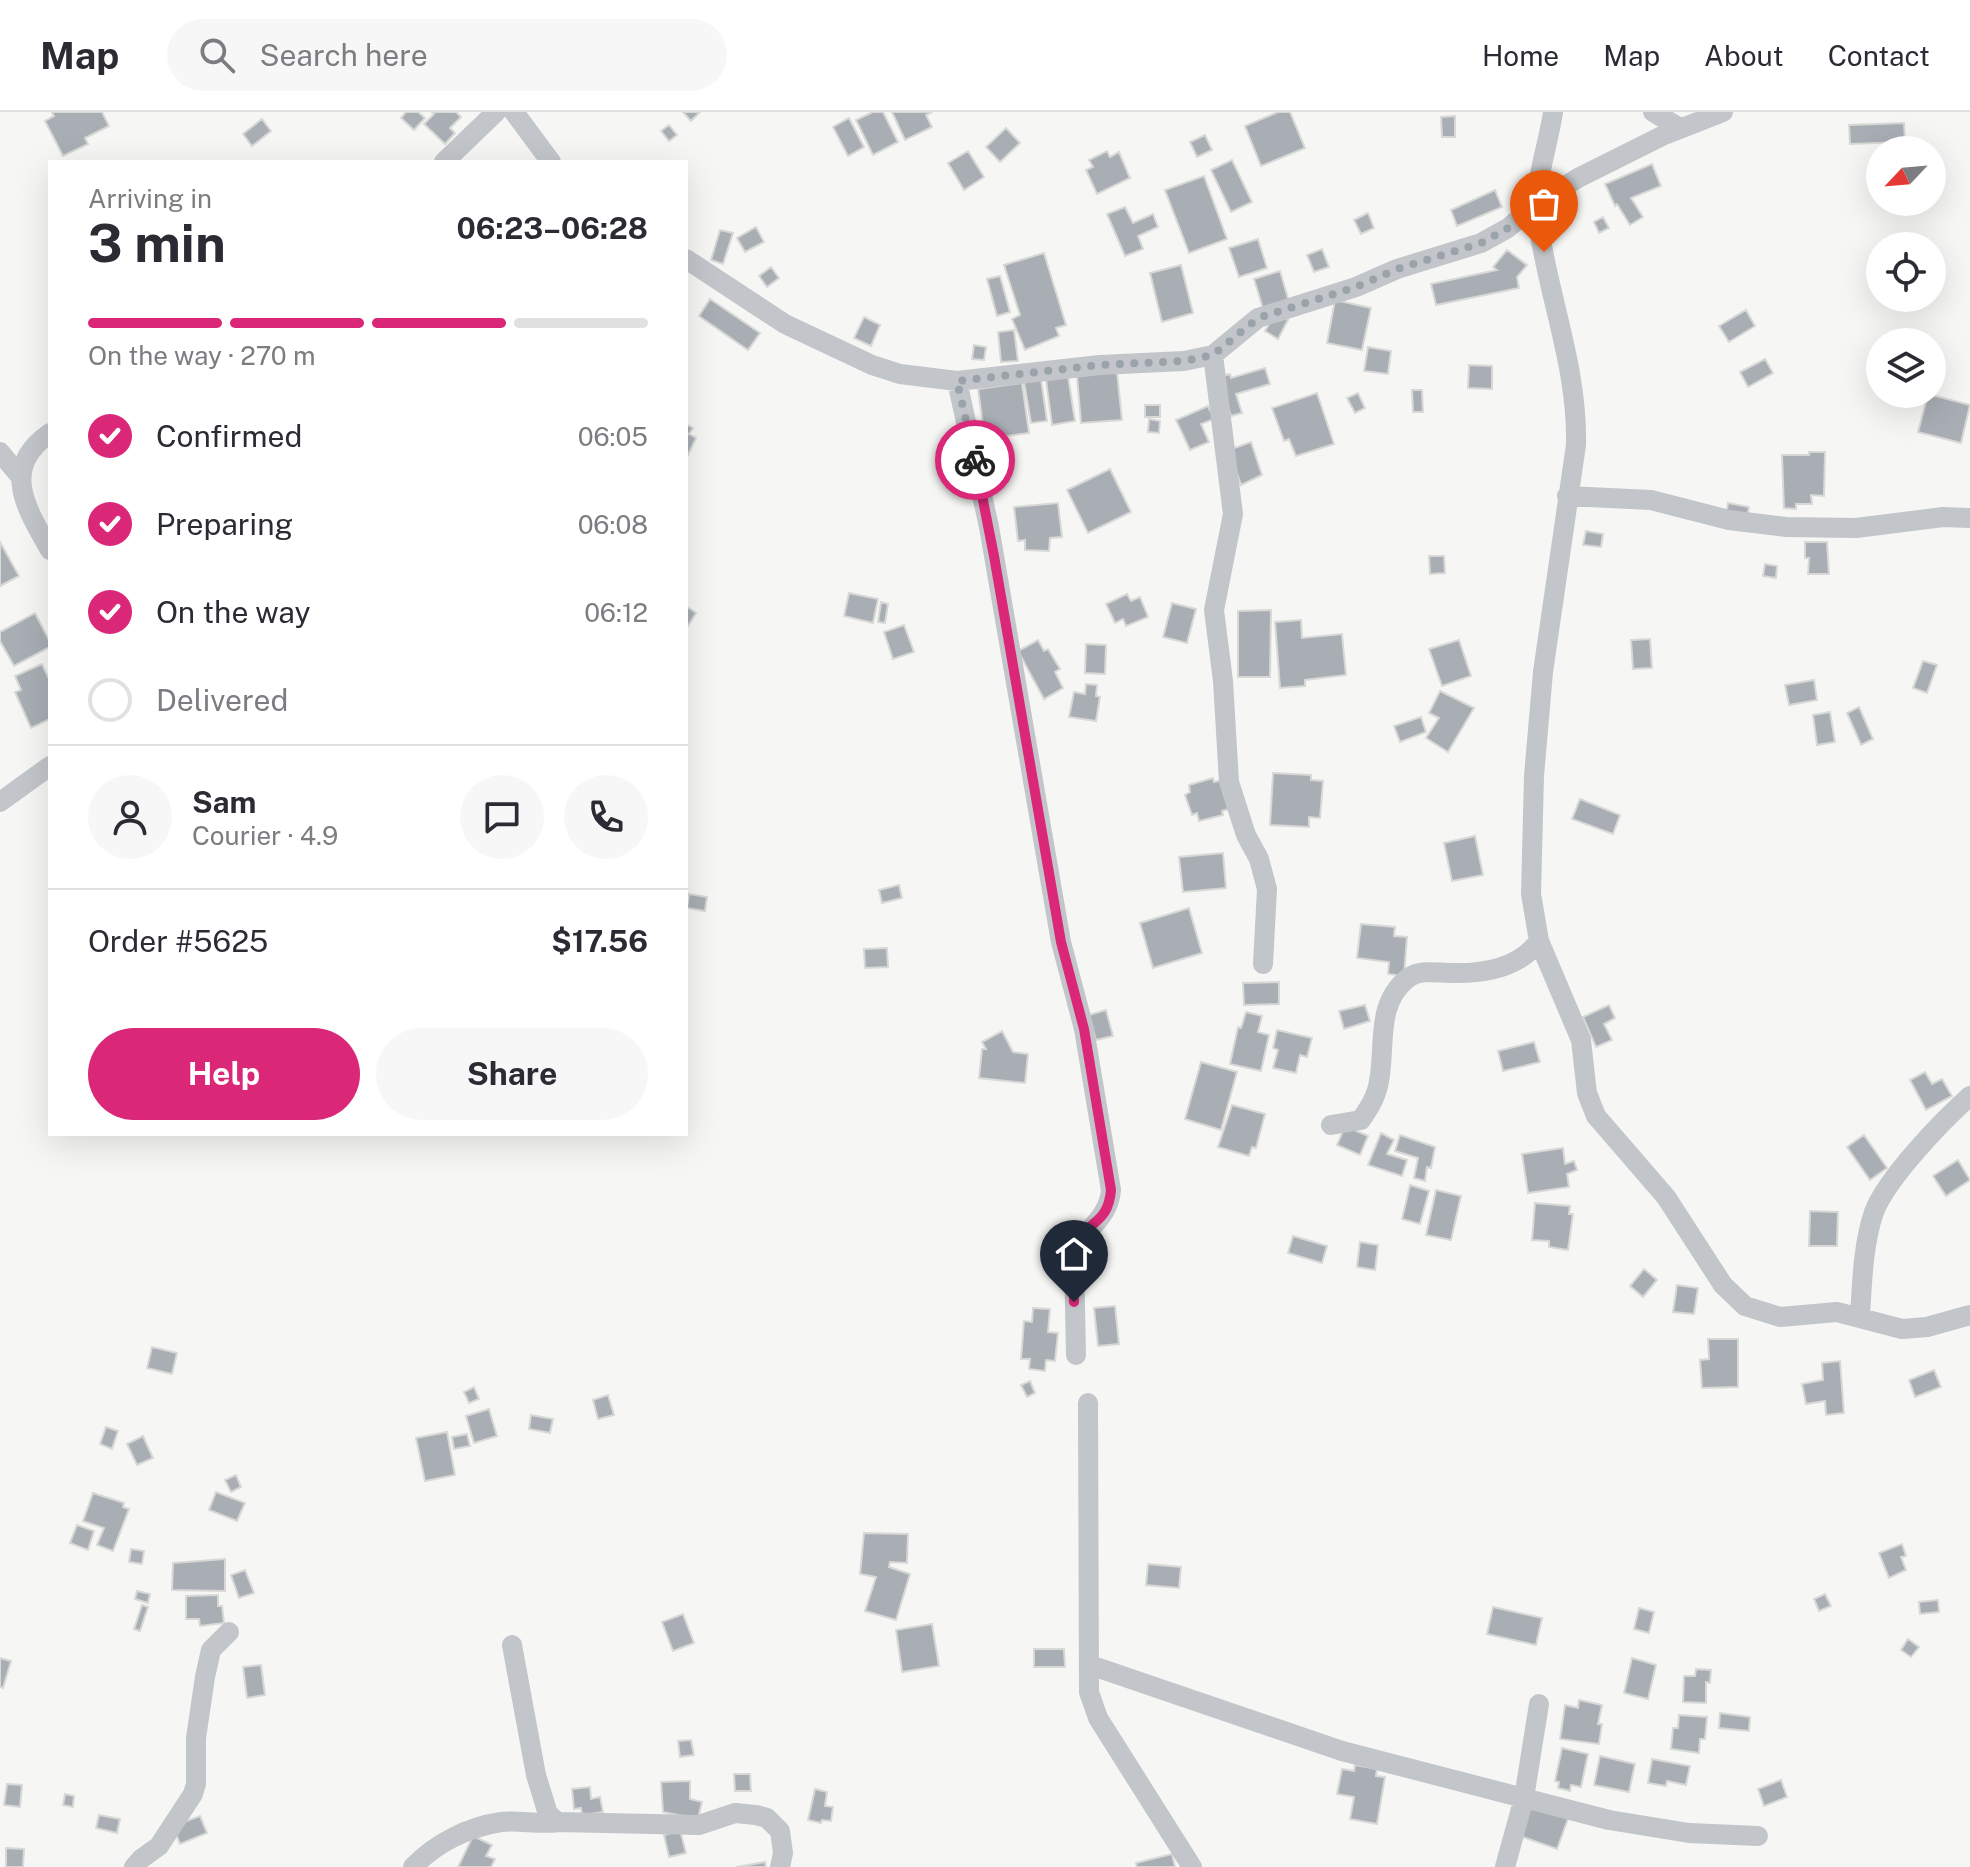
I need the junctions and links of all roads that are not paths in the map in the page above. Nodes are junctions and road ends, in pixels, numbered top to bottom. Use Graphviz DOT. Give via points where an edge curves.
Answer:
graph roads {
  1 [pos="496,112"];
  2 [pos="514,112"];
  3 [pos="1553,112"];
  4 [pos="1653,112"];
  5 [pos="1723,112"];
  6 [pos="1680,128"];
  7 [pos="446,160"];
  8 [pos="550,160"];
  9 [pos="1535,205"];
  10 [pos="688,260"];
  11 [pos="1213,355"];
  12 [pos="957,381"];
  13 [pos="48,435"];
  14 [pos="0,452"];
  15 [pos="19,475"];
  16 [pos="1567,496"];
  17 [pos="1970,518"];
  18 [pos="48,547"];
  19 [pos="48,767"];
  20 [pos="0,802"];
  21 [pos="1539,941"];
  22 [pos="1263,964"];
  23 [pos="1970,1096"];
  24 [pos="1331,1125"];
  25 [pos="1970,1315"];
  26 [pos="1860,1317"];
  27 [pos="1076,1355"];
  28 [pos="1088,1403"];
  29 [pos="229,1632"];
  30 [pos="512,1645"];
  31 [pos="1090,1665"];
  32 [pos="1539,1704"];
  33 [pos="1524,1798"];
  34 [pos="558,1822"];
  35 [pos="1758,1836"];
  36 [pos="134,1867"];
  37 [pos="413,1867"];
  38 [pos="780,1867"];
  39 [pos="1192,1867"];
  40 [pos="1505,1867"];
  1 -- 7 [label="street"];
  2 -- 8 [label="street"];
  3 -- 9 [label="street"];
  4 -- 6 [label="street"];
  5 -- 6 [label="street"];
  6 -- 9 [label="street"];
  9 -- 11 [label="street" via="1481,243 1258,318"];
  9 -- 16 [label="street" via="1575,407 1576,445"];
  10 -- 12 [label="street" via="785,324 844,352 900,374"];
  11 -- 12 [label="street"];
  11 -- 22 [label="street" via="1233,514 1214,610 1229,782 1267,889"];
  12 -- 27 [label="street" via="989,527 1058,927 1084,1029 1111,1190 1103,1217 1078,1242 1074,1257"];
  13 -- 15 [label="street" via="28,454"];
  14 -- 15 [label="street"];
  15 -- 18 [label="street" via="23,503"];
  16 -- 17 [label="street" via="1651,500 1729,520 1786,527 1856,528"];
  16 -- 21 [label="street" via="1534,776 1531,894"];
  19 -- 20 [label="street"];
  21 -- 24 [label="street" via="1524,957 1489,971 1417,973 1407,979 1385,1013 1373,1102 1361,1120"];
  21 -- 26 [label="street" via="1581,1040 1587,1093 1596,1116 1666,1197 1723,1285 1745,1306 1780,1317 1837,1312"];
  23 -- 26 [label="street" via="1927,1138 1875,1211"];
  25 -- 26 [label="street" via="1914,1329"];
  28 -- 31 [label="street"];
  29 -- 36 [label="street" via="211,1650 205,1677 193,1794 159,1846"];
  30 -- 34 [label="street" via="536,1775 548,1814"];
  31 -- 33 [label="street" via="1342,1751"];
  31 -- 39 [label="street" via="1089,1692 1098,1718"];
  32 -- 33 [label="street"];
  33 -- 35 [label="street" via="1689,1833"];
  33 -- 40 [label="street"];
  34 -- 37 [label="street" via="501,1822 472,1829 440,1843"];
  34 -- 38 [label="street" via="699,1825 735,1813 756,1815 780,1831"];
}
